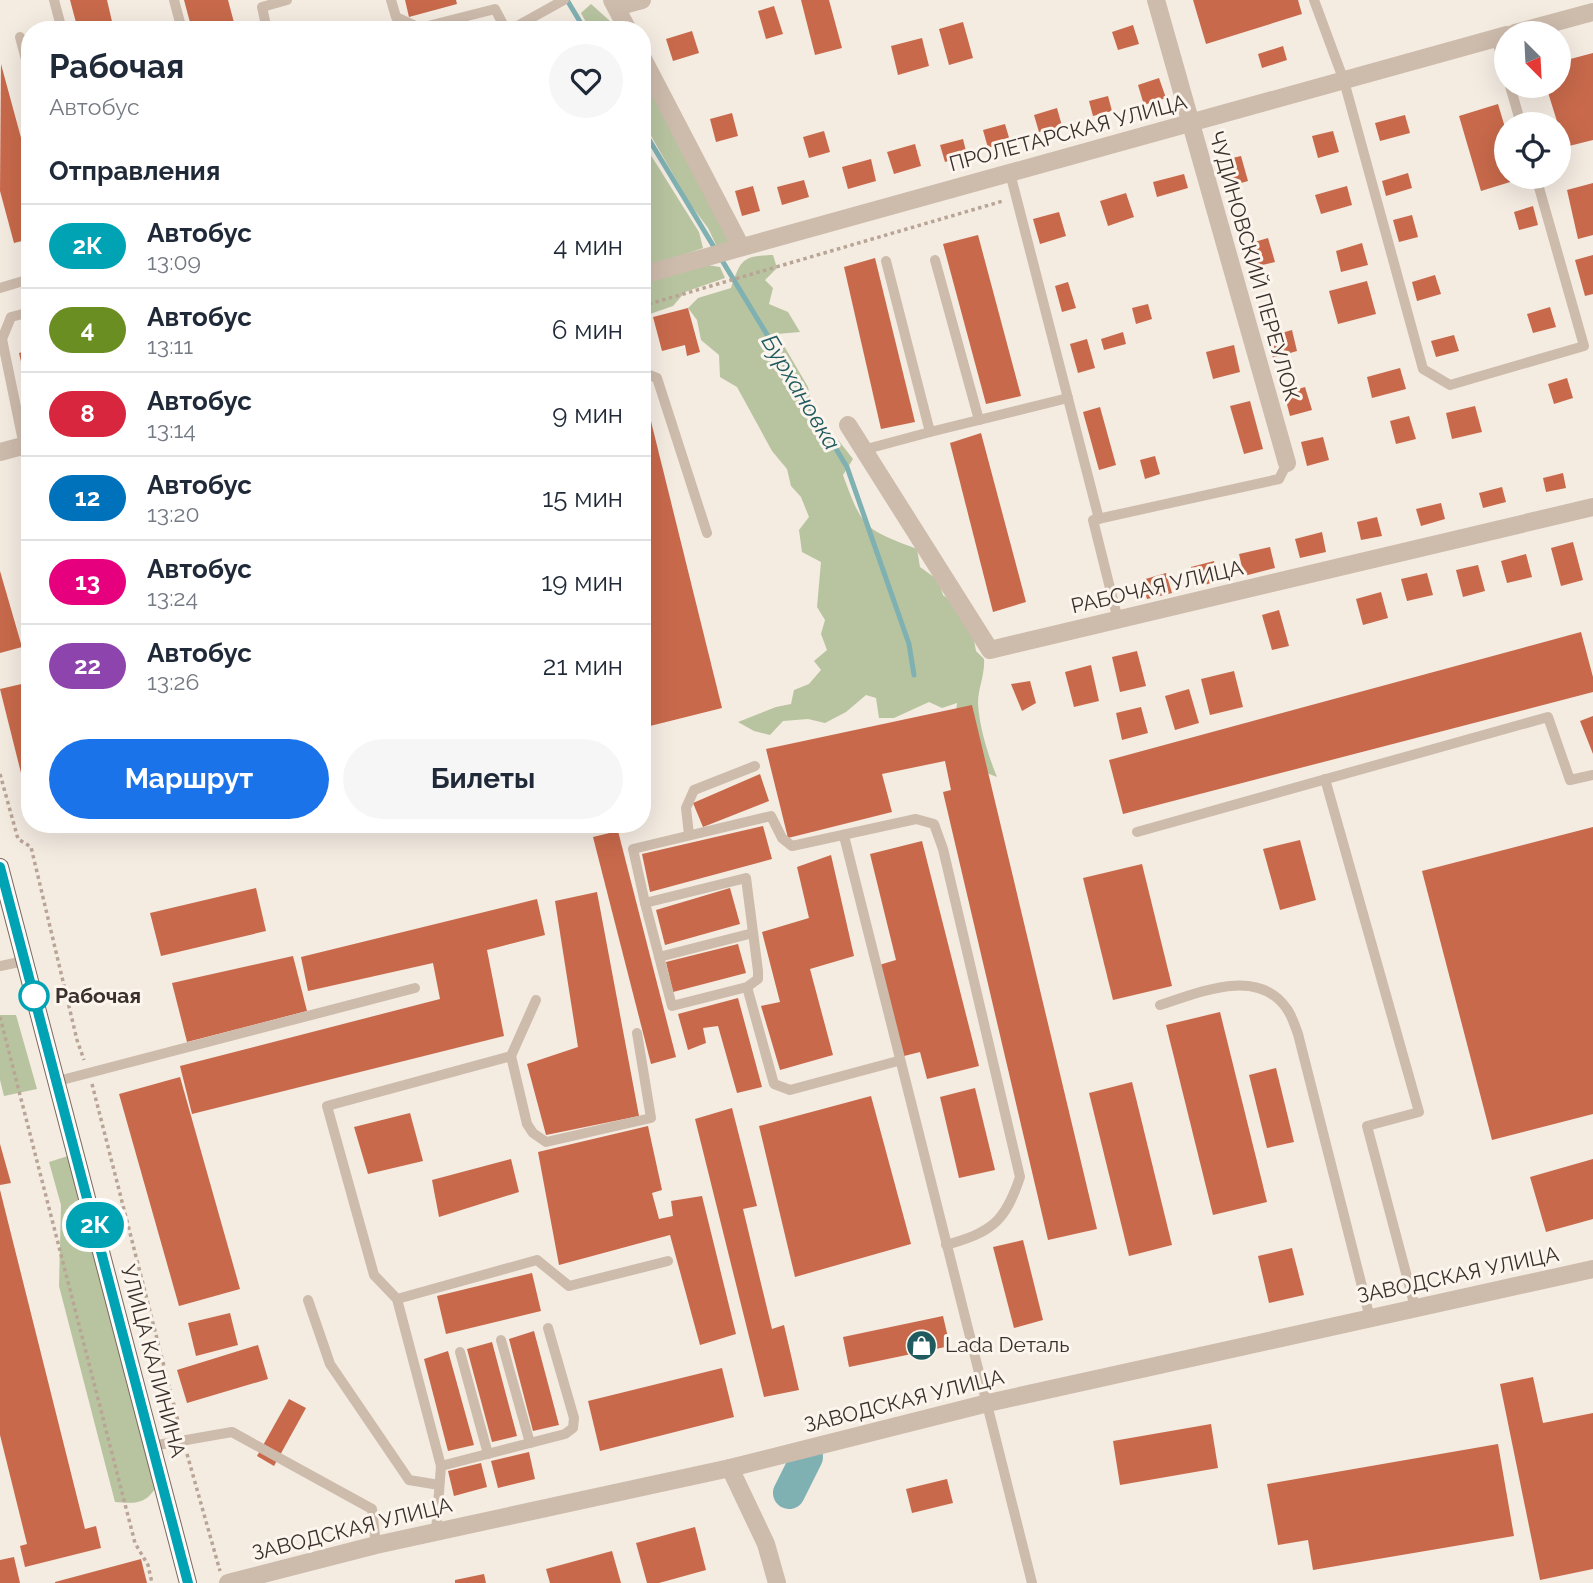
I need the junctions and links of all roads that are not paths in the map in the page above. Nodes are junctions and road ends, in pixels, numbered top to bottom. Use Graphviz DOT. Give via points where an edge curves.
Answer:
graph roads {
  1 [pos="54,0"];
  2 [pos="174,0"];
  3 [pos="287,0"];
  4 [pos="391,0"];
  5 [pos="642,0"];
  6 [pos="1156,0"];
  7 [pos="1314,0"];
  8 [pos="560,2"];
  9 [pos="614,3"];
  10 [pos="1593,12"];
  11 [pos="60,21"];
  12 [pos="180,21"];
  13 [pos="265,21"];
  14 [pos="404,21"];
  15 [pos="450,21"];
  16 [pos="502,21"];
  17 [pos="525,21"];
  18 [pos="623,21"];
  19 [pos="1560,21"];
  20 [pos="20,37"];
  21 [pos="1494,39"];
  22 [pos="21,41"];
  23 [pos="651,74"];
  24 [pos="1344,80"];
  25 [pos="1190,123"];
  26 [pos="1010,173"];
  27 [pos="1539,189"];
  28 [pos="741,247"];
  29 [pos="935,260"];
  30 [pos="886,261"];
  31 [pos="651,272"];
  32 [pos="21,282"];
  33 [pos="0,288"];
  34 [pos="21,314"];
  35 [pos="4,362"];
  36 [pos="651,376"];
  37 [pos="1068,398"];
  38 [pos="979,420"];
  39 [pos="21,423"];
  40 [pos="848,425"];
  41 [pos="930,432"];
  42 [pos="21,447"];
  43 [pos="863,450"];
  44 [pos="0,452"];
  45 [pos="1287,463"];
  46 [pos="1593,507"];
  47 [pos="1099,519"];
  48 [pos="707,533"];
  49 [pos="1118,620"];
  50 [pos="755,766"];
  51 [pos="1593,775"];
  52 [pos="1325,779"];
  53 [pos="1137,832"];
  54 [pos="689,835"];
  55 [pos="844,836"];
  56 [pos="0,867"];
  57 [pos="645,903"];
  58 [pos="752,933"];
  59 [pos="659,957"];
  60 [pos="24,961"];
  61 [pos="0,966"];
  62 [pos="415,988"];
  63 [pos="747,988"];
  64 [pos="536,999"];
  65 [pos="1160,1005"];
  66 [pos="637,1033"];
  67 [pos="511,1056"];
  68 [pos="898,1061"];
  69 [pos="58,1082"];
  70 [pos="946,1245"];
  71 [pos="668,1261"];
  72 [pos="1593,1269"];
  73 [pos="397,1299"];
  74 [pos="308,1300"];
  75 [pos="1415,1307"];
  76 [pos="1370,1318"];
  77 [pos="548,1328"];
  78 [pos="502,1340"];
  79 [pos="460,1352"];
  80 [pos="988,1403"];
  81 [pos="530,1443"];
  82 [pos="152,1446"];
  83 [pos="488,1454"];
  84 [pos="442,1466"];
  85 [pos="730,1468"];
  86 [pos="439,1485"];
  87 [pos="436,1532"];
  88 [pos="376,1545"];
  89 [pos="188,1583"];
  90 [pos="226,1583"];
  91 [pos="777,1583"];
  92 [pos="1032,1583"];
  1 -- 11 [label="lane"];
  2 -- 12 [label="lane"];
  3 -- 13 [label="lane" via="262,7"];
  4 -- 14 [label="lane" via="396,17"];
  5 -- 9 [label="street"];
  6 -- 25 [label="street, ЧУДИНОВСКИЙ ПЕРЕУЛОК"];
  7 -- 24 [label="lane"];
  8 -- 17 [label="lane"];
  9 -- 18 [label="street"];
  10 -- 19 [label="street"];
  15 -- 16 [label="lane" via="495,9"];
  20 -- 22 [label="lane"];
  21 -- 24 [label="street, ПРОЛЕТАРСКАЯ УЛИЦА"];
  23 -- 28 [label="street"];
  24 -- 25 [label="street, ПРОЛЕТАРСКАЯ УЛИЦА"];
  24 -- 27 [label="lane" via="1423,369 1450,385 1584,346"];
  25 -- 26 [label="street, ПРОЛЕТАРСКАЯ УЛИЦА"];
  25 -- 45 [label="street, ЧУДИНОВСКИЙ ПЕРЕУЛОК"];
  26 -- 28 [label="street, ПРОЛЕТАРСКАЯ УЛИЦА"];
  26 -- 37 [label="lane"];
  28 -- 31 [label="street, ПРОЛЕТАРСКАЯ УЛИЦА"];
  29 -- 38 [label="lane"];
  30 -- 41 [label="lane"];
  32 -- 33 [label="lane"];
  34 -- 35 [label="lane" via="10,317 2,339"];
  35 -- 39 [label="lane"];
  36 -- 48 [label="lane" via="657,378"];
  37 -- 38 [label="lane"];
  37 -- 47 [label="lane"];
  38 -- 41 [label="lane"];
  40 -- 43 [label="street, РАБОЧАЯ УЛИЦА"];
  41 -- 43 [label="lane"];
  42 -- 44 [label="street"];
  43 -- 49 [label="street, РАБОЧАЯ УЛИЦА" via="990,650"];
  45 -- 47 [label="lane" via="1279,479"];
  46 -- 49 [label="street, РАБОЧАЯ УЛИЦА"];
  47 -- 49 [label="lane" via="1093,520"];
  50 -- 54 [label="lane" via="694,790 687,808"];
  51 -- 52 [label="lane" via="1570,780 1548,717"];
  52 -- 53 [label="lane"];
  52 -- 75 [label="lane" via="1419,1112 1367,1126"];
  54 -- 55 [label="lane" via="771,816 782,838 792,846"];
  54 -- 57 [label="lane" via="633,849"];
  55 -- 68 [label="lane"];
  55 -- 70 [label="lane" via="916,819 934,824 943,849 1020,1177 1002,1219 978,1236"];
  56 -- 60 [label="main road, УЛИЦА КАЛИНИНА"];
  57 -- 58 [label="lane" via="746,878"];
  57 -- 59 [label="lane"];
  58 -- 59 [label="lane"];
  58 -- 63 [label="lane" via="758,979"];
  59 -- 63 [label="lane" via="672,1006"];
  60 -- 61 [label="lane"];
  60 -- 69 [label="main road, УЛИЦА КАЛИНИНА"];
  62 -- 69 [label="lane"];
  63 -- 68 [label="lane" via="771,1076 774,1084 784,1089"];
  64 -- 67 [label="lane"];
  65 -- 76 [label="lane" via="1212,988 1247,985 1269,991 1287,1008 1298,1034"];
  66 -- 67 [label="lane" via="651,1118 546,1142 527,1124"];
  67 -- 73 [label="lane" via="327,1106 374,1275"];
  68 -- 70 [label="lane"];
  69 -- 82 [label="main road, УЛИЦА КАЛИНИНА"];
  70 -- 80 [label="lane"];
  71 -- 73 [label="lane" via="569,1286 537,1260"];
  72 -- 75 [label="street, ЗАВОДСКАЯ УЛИЦА"];
  73 -- 84 [label="lane"];
  74 -- 86 [label="lane" via="330,1364 408,1480"];
  75 -- 76 [label="street, ЗАВОДСКАЯ УЛИЦА"];
  76 -- 80 [label="street, ЗАВОДСКАЯ УЛИЦА"];
  77 -- 81 [label="lane" via="573,1428"];
  78 -- 81 [label="lane"];
  79 -- 83 [label="lane"];
  80 -- 85 [label="street, ЗАВОДСКАЯ УЛИЦА"];
  80 -- 92 [label="lane"];
  81 -- 83 [label="lane"];
  82 -- 88 [label="lane" via="232,1432 372,1509"];
  82 -- 89 [label="main road, УЛИЦА КАЛИНИНА"];
  83 -- 84 [label="lane"];
  84 -- 86 [label="lane"];
  85 -- 87 [label="street, ЗАВОДСКАЯ УЛИЦА"];
  85 -- 91 [label="street" via="766,1544"];
  86 -- 87 [label="lane"];
  87 -- 88 [label="street, ЗАВОДСКАЯ УЛИЦА"];
  88 -- 90 [label="street, ЗАВОДСКАЯ УЛИЦА"];
}
